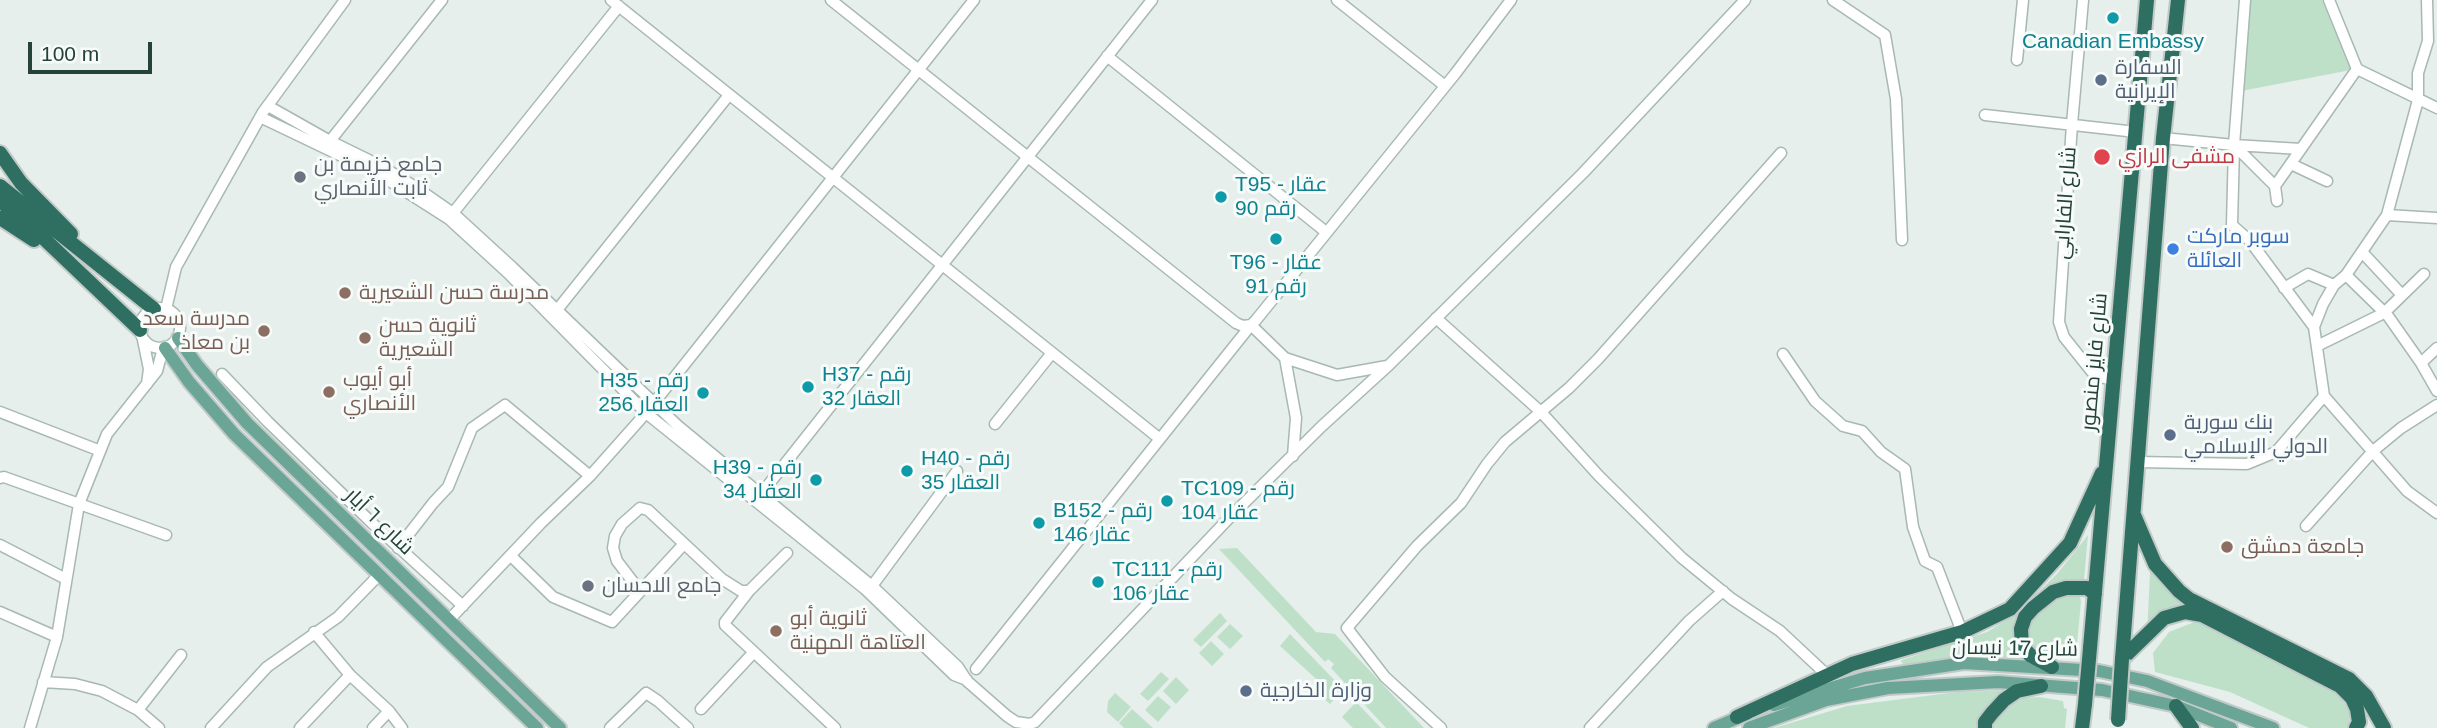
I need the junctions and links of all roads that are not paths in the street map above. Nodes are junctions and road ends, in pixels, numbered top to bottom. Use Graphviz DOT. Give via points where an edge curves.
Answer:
graph roads {
  1 [pos="345,0"];
  2 [pos="442,0"];
  3 [pos="831,0"];
  4 [pos="974,0"];
  5 [pos="1152,0"];
  6 [pos="1337,0"];
  7 [pos="1511,0"];
  8 [pos="1745,0"];
  9 [pos="1833,0"];
  10 [pos="2023,0"];
  11 [pos="2083,0"];
  12 [pos="2147,0"];
  13 [pos="2178,0"];
  14 [pos="2245,0"];
  15 [pos="2329,0"];
  16 [pos="2427,0"];
  17 [pos="615,3"];
  18 [pos="2433,38"];
  19 [pos="1107,56"];
  20 [pos="2017,60"];
  21 [pos="2357,69"];
  22 [pos="919,71"];
  23 [pos="1445,86"];
  24 [pos="729,95"];
  25 [pos="2418,100"];
  26 [pos="2436,105"];
  27 [pos="268,106"];
  28 [pos="1984,115"];
  29 [pos="260,117"];
  30 [pos="2072,124"];
  31 [pos="2136,132"];
  32 [pos="2163,138"];
  33 [pos="330,141"];
  34 [pos="2234,145"];
  35 [pos="2301,149"];
  36 [pos="0,153"];
  37 [pos="1781,153"];
  38 [pos="1027,157"];
  39 [pos="2291,164"];
  40 [pos="832,177"];
  41 [pos="2327,181"];
  42 [pos="0,186"];
  43 [pos="2275,186"];
  44 [pos="0,201"];
  45 [pos="2277,201"];
  46 [pos="453,213"];
  47 [pos="2387,215"];
  48 [pos="0,218"];
  49 [pos="2437,218"];
  50 [pos="1326,232"];
  51 [pos="1902,240"];
  52 [pos="2362,252"];
  53 [pos="941,264"];
  54 [pos="2424,274"];
  55 [pos="2346,275"];
  56 [pos="2334,285"];
  57 [pos="2284,288"];
  58 [pos="131,290"];
  59 [pos="2402,295"];
  60 [pos="118,309"];
  61 [pos="160,309"];
  62 [pos="557,310"];
  63 [pos="2384,313"];
  64 [pos="1436,318"];
  65 [pos="1251,325"];
  66 [pos="2314,327"];
  67 [pos="142,335"];
  68 [pos="178,338"];
  69 [pos="2317,346"];
  70 [pos="164,348"];
  71 [pos="2437,348"];
  72 [pos="1052,353"];
  73 [pos="1783,354"];
  74 [pos="1285,358"];
  75 [pos="2421,363"];
  76 [pos="1389,365"];
  77 [pos="222,374"];
  78 [pos="2113,380"];
  79 [pos="146,387"];
  80 [pos="2437,391"];
  81 [pos="2324,396"];
  82 [pos="653,404"];
  83 [pos="2437,405"];
  84 [pos="0,412"];
  85 [pos="1541,412"];
  86 [pos="646,413"];
  87 [pos="995,424"];
  88 [pos="1160,439"];
  89 [pos="98,450"];
  90 [pos="2373,451"];
  91 [pos="1293,456"];
  92 [pos="2108,459"];
  93 [pos="2137,462"];
  94 [pos="957,471"];
  95 [pos="590,476"];
  96 [pos="0,478"];
  97 [pos="761,494"];
  98 [pos="79,504"];
  99 [pos="2133,512"];
  100 [pos="2437,513"];
  101 [pos="2306,526"];
  102 [pos="166,535"];
  103 [pos="0,545"];
  104 [pos="683,545"];
  105 [pos="398,548"];
  106 [pos="787,553"];
  107 [pos="511,556"];
  108 [pos="377,576"];
  109 [pos="66,579"];
  110 [pos="872,586"];
  111 [pos="640,591"];
  112 [pos="749,591"];
  113 [pos="1723,592"];
  114 [pos="2095,594"];
  115 [pos="463,606"];
  116 [pos="0,612"];
  117 [pos="450,620"];
  118 [pos="314,632"];
  119 [pos="1962,632"];
  120 [pos="57,637"];
  121 [pos="754,652"];
  122 [pos="181,655"];
  123 [pos="2122,659"];
  124 [pos="490,660"];
  125 [pos="2052,667"];
  126 [pos="976,669"];
  127 [pos="478,672"];
  128 [pos="350,675"];
  129 [pos="1827,675"];
  130 [pos="967,681"];
  131 [pos="43,682"];
  132 [pos="2041,686"];
  133 [pos="2176,706"];
  134 [pos="701,709"];
  135 [pos="138,710"];
  136 [pos="389,711"];
  137 [pos="1737,717"];
  138 [pos="2117,725"];
  139 [pos="30,728"];
  140 [pos="159,728"];
  141 [pos="211,728"];
  142 [pos="300,728"];
  143 [pos="373,728"];
  144 [pos="402,728"];
  145 [pos="537,728"];
  146 [pos="560,728"];
  147 [pos="610,728"];
  148 [pos="688,728"];
  149 [pos="835,728"];
  150 [pos="1441,728"];
  151 [pos="1590,728"];
  152 [pos="1714,728"];
  153 [pos="1749,728"];
  154 [pos="1985,728"];
  155 [pos="2082,728"];
  156 [pos="2192,728"];
  157 [pos="2231,728"];
  158 [pos="2273,728"];
  159 [pos="2356,728"];
  160 [pos="2384,728"];
  1 -- 27 [label="street"];
  2 -- 33 [label="street"];
  3 -- 22 [label="street"];
  4 -- 22 [label="street"];
  5 -- 19 [label="street"];
  6 -- 23 [label="street"];
  7 -- 23 [label="street"];
  8 -- 64 [label="street" via="1583,173"];
  9 -- 51 [label="street" via="1885,35 1896,99"];
  10 -- 20 [label="street"];
  11 -- 30 [label="street, شارع الفارابي"];
  12 -- 31 [label="highway, شارع فايز منصور"];
  13 -- 32 [label="highway"];
  14 -- 34 [label="street"];
  15 -- 21 [label="street"];
  16 -- 18 [label="street"];
  17 -- 24 [label="street"];
  17 -- 46 [label="street"];
  18 -- 25 [label="street" via="2418,74"];
  19 -- 38 [label="street"];
  19 -- 50 [label="street"];
  21 -- 25 [label="street"];
  21 -- 35 [label="street"];
  22 -- 38 [label="street"];
  22 -- 40 [label="street"];
  23 -- 50 [label="street"];
  24 -- 40 [label="street"];
  24 -- 62 [label="street"];
  25 -- 26 [label="street"];
  25 -- 47 [label="street"];
  27 -- 29 [label="street"];
  27 -- 33 [label="street"];
  28 -- 30 [label="street"];
  29 -- 61 [label="street" via="176,267"];
  29 -- 86 [label="street" via="377,173 449,219"];
  30 -- 31 [label="street"];
  30 -- 78 [label="street, شارع الفارابي" via="2059,323 2064,337 2092,372"];
  31 -- 78 [label="highway, شارع فايز منصور"];
  32 -- 34 [label="street"];
  32 -- 93 [label="highway"];
  33 -- 46 [label="street"];
  34 -- 35 [label="street"];
  34 -- 43 [label="street"];
  34 -- 57 [label="street" via="2232,225 2250,241"];
  35 -- 39 [label="street"];
  36 -- 58 [label="highway" via="41,205"];
  37 -- 85 [label="street" via="1598,359"];
  38 -- 53 [label="street"];
  38 -- 65 [label="street" via="1236,323"];
  39 -- 41 [label="street"];
  39 -- 43 [label="street"];
  40 -- 53 [label="street"];
  40 -- 82 [label="street"];
  42 -- 58 [label="highway"];
  43 -- 45 [label="street"];
  44 -- 60 [label="highway"];
  46 -- 62 [label="street"];
  47 -- 49 [label="street"];
  47 -- 52 [label="street"];
  48 -- 60 [label="highway"];
  50 -- 65 [label="street"];
  52 -- 55 [label="street"];
  52 -- 59 [label="street"];
  53 -- 72 [label="street"];
  53 -- 97 [label="street"];
  54 -- 59 [label="street"];
  55 -- 56 [label="street"];
  55 -- 63 [label="street"];
  56 -- 57 [label="street" via="2308,274"];
  56 -- 66 [label="street"];
  57 -- 66 [label="street"];
  58 -- 61 [label="highway"];
  59 -- 63 [label="street"];
  60 -- 67 [label="highway"];
  61 -- 67 [label="street" via="145,315"];
  61 -- 68 [label="street" via="178,319"];
  62 -- 82 [label="street"];
  63 -- 69 [label="street"];
  63 -- 75 [label="street"];
  64 -- 76 [label="street"];
  64 -- 85 [label="street"];
  65 -- 74 [label="street"];
  65 -- 88 [label="street"];
  66 -- 69 [label="street"];
  67 -- 70 [label="street" via="152,347"];
  67 -- 79 [label="street" via="149,369"];
  68 -- 70 [label="street"];
  68 -- 117 [label="main road, شارع ٦ أيار" via="247,423"];
  69 -- 81 [label="street"];
  70 -- 79 [label="street" via="162,362"];
  70 -- 108 [label="main road, شارع ٦ أيار" via="234,434"];
  71 -- 75 [label="street"];
  72 -- 87 [label="street"];
  72 -- 88 [label="street"];
  73 -- 119 [label="street" via="1815,401 1843,426 1862,431 1905,469 1913,527 1925,561 1937,567"];
  74 -- 76 [label="street" via="1337,375"];
  74 -- 91 [label="street" via="1296,418"];
  75 -- 80 [label="street"];
  76 -- 91 [label="street"];
  77 -- 105 [label="street"];
  78 -- 92 [label="highway, شارع فايز منصور"];
  79 -- 89 [label="street" via="117,419"];
  81 -- 90 [label="street"];
  81 -- 93 [label="street" via="2276,452 2247,464"];
  82 -- 86 [label="street"];
  82 -- 97 [label="street"];
  83 -- 90 [label="street"];
  84 -- 89 [label="street"];
  85 -- 113 [label="street" via="1599,476"];
  85 -- 150 [label="street" via="1505,442 1461,503 1417,546 1347,628 1385,677"];
  86 -- 95 [label="street"];
  86 -- 130 [label="street" via="865,589 954,675"];
  88 -- 126 [label="street"];
  89 -- 98 [label="street"];
  90 -- 100 [label="street" via="2407,491"];
  90 -- 101 [label="street"];
  91 -- 130 [label="street" via="1035,722 1016,722"];
  92 -- 114 [label="highway, شارع فايز منصور"];
  92 -- 119 [label="highway" via="2070,542 2010,609"];
  93 -- 99 [label="highway"];
  94 -- 110 [label="street"];
  95 -- 105 [label="street" via="505,405 472,428 448,487"];
  95 -- 107 [label="street"];
  96 -- 98 [label="street"];
  97 -- 110 [label="street"];
  98 -- 102 [label="street"];
  98 -- 109 [label="street"];
  99 -- 123 [label="highway"];
  99 -- 160 [label="highway" via="2155,564 2179,591 2349,679"];
  103 -- 109 [label="street"];
  104 -- 111 [label="street"];
  104 -- 111 [label="street" via="648,510 640,508 631,514 615,536 613,548 617,561"];
  104 -- 112 [label="street" via="733,587"];
  105 -- 115 [label="street"];
  106 -- 112 [label="street"];
  107 -- 111 [label="street" via="553,597 612,622"];
  107 -- 115 [label="street"];
  108 -- 118 [label="street" via="338,617"];
  108 -- 127 [label="main road, شارع ٦ أيار"];
  109 -- 120 [label="street"];
  110 -- 130 [label="street" via="958,667"];
  112 -- 121 [label="street" via="725,622"];
  113 -- 129 [label="street" via="1780,631"];
  113 -- 151 [label="street" via="1689,621"];
  114 -- 125 [label="highway" via="2087,588 2053,592 2025,617 2022,646"];
  114 -- 155 [label="highway, شارع فايز منصور, bridge"];
  115 -- 117 [label="street"];
  116 -- 120 [label="street"];
  117 -- 124 [label="main road, شارع ٦ أيار"];
  118 -- 128 [label="street"];
  118 -- 141 [label="street" via="267,667"];
  119 -- 129 [label="highway"];
  120 -- 131 [label="street"];
  121 -- 134 [label="street"];
  121 -- 149 [label="street"];
  122 -- 135 [label="street"];
  123 -- 138 [label="highway, bridge"];
  123 -- 159 [label="highway" via="2164,618 2185,612 2202,615 2340,685 2357,709"];
  124 -- 127 [label="main road"];
  124 -- 146 [label="main road, شارع ٦ أيار"];
  125 -- 137 [label="main road, شارع 17 نيسان" via="1964,663 1865,678"];
  125 -- 158 [label="main road, شارع 17 نيسان" via="2147,681"];
  127 -- 145 [label="main road, شارع ٦ أيار"];
  128 -- 136 [label="street"];
  128 -- 142 [label="street"];
  129 -- 137 [label="highway"];
  131 -- 135 [label="street" via="102,691"];
  131 -- 139 [label="street"];
  132 -- 133 [label="main road, شارع 17 نيسان" via="2102,690"];
  132 -- 153 [label="main road, شارع 17 نيسان" via="1998,682 1888,688 1826,700"];
  132 -- 154 [label="highway" via="2017,691 2004,700"];
  133 -- 156 [label="highway"];
  133 -- 157 [label="main road, شارع 17 نيسان"];
  135 -- 140 [label="street"];
  136 -- 143 [label="street"];
  136 -- 144 [label="street"];
  137 -- 152 [label="main road, شارع 17 نيسان"];
  147 -- 148 [label="street" via="646,693"];
}
